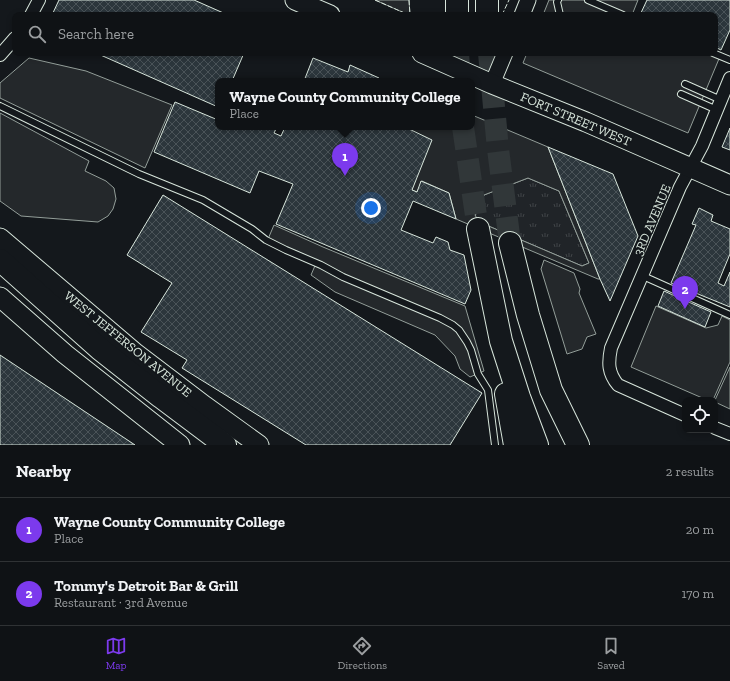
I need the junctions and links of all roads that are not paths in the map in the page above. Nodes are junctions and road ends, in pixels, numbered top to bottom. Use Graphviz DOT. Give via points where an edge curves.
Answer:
graph roads {
  1 [pos="39,0"];
  2 [pos="295,0"];
  3 [pos="457,0"];
  4 [pos="487,0"];
  5 [pos="528,0"];
  6 [pos="558,0"];
  7 [pos="588,0"];
  8 [pos="33,12"];
  9 [pos="323,12"];
  10 [pos="457,12"];
  11 [pos="487,12"];
  12 [pos="523,12"];
  13 [pos="559,12"];
  14 [pos="616,12"];
  15 [pos="12,41"];
  16 [pos="0,55"];
  17 [pos="718,55"];
  18 [pos="429,56"];
  19 [pos="504,56"];
  20 [pos="730,60"];
  21 [pos="730,78"];
  22 [pos="492,84"];
  23 [pos="685,84"];
  24 [pos="681,94"];
  25 [pos="719,105"];
  26 [pos="0,106"];
  27 [pos="691,168"];
  28 [pos="730,184"];
  29 [pos="478,229"];
  30 [pos="0,238"];
  31 [pos="510,243"];
  32 [pos="0,260"];
  33 [pos="643,276"];
  34 [pos="490,288"];
  35 [pos="0,296"];
  36 [pos="730,314"];
  37 [pos="501,341"];
  38 [pos="551,390"];
  39 [pos="682,414"];
  40 [pos="718,429"];
  41 [pos="730,434"];
  42 [pos="180,445"];
  43 [pos="226,445"];
  44 [pos="259,445"];
  45 [pos="495,445"];
  46 [pos="515,445"];
  47 [pos="537,445"];
  48 [pos="548,445"];
  49 [pos="578,445"];
  50 [pos="594,445"];
  1 -- 8 [label="street"];
  2 -- 9 [label="main road"];
  3 -- 10 [label="highway"];
  4 -- 11 [label="highway"];
  5 -- 12 [label="street"];
  6 -- 13 [label="lane"];
  7 -- 14 [label="lane"];
  15 -- 16 [label="street"];
  17 -- 20 [label="lane"];
  18 -- 22 [label="main road, FORT STREET WEST"];
  19 -- 22 [label="street"];
  21 -- 25 [label="street, 3RD AVENUE"];
  22 -- 27 [label="main road, FORT STREET WEST"];
  23 -- 25 [label="lane"];
  24 -- 25 [label="lane"];
  25 -- 27 [label="street, 3RD AVENUE"];
  26 -- 45 [label="lane" via="139,174 203,200 286,250 453,325 464,336 478,374 488,390"];
  27 -- 28 [label="main road, FORT STREET WEST"];
  27 -- 33 [label="street, 3RD AVENUE" via="680,187"];
  29 -- 34 [label="highway"];
  30 -- 44 [label="main road, WEST JEFFERSON AVENUE" via="134,352"];
  31 -- 38 [label="highway" via="528,315"];
  32 -- 43 [label="highway" via="100,349"];
  33 -- 36 [label="lane"];
  33 -- 39 [label="street, 3RD AVENUE" via="611,348 608,364 611,375 618,386"];
  34 -- 37 [label="highway"];
  34 -- 48 [label="highway" via="511,338"];
  35 -- 42 [label="main road" via="65,354"];
  37 -- 46 [label="highway" via="502,377"];
  37 -- 47 [label="highway"];
  38 -- 49 [label="highway"];
  38 -- 50 [label="highway" via="581,425"];
  40 -- 41 [label="street"];
}
